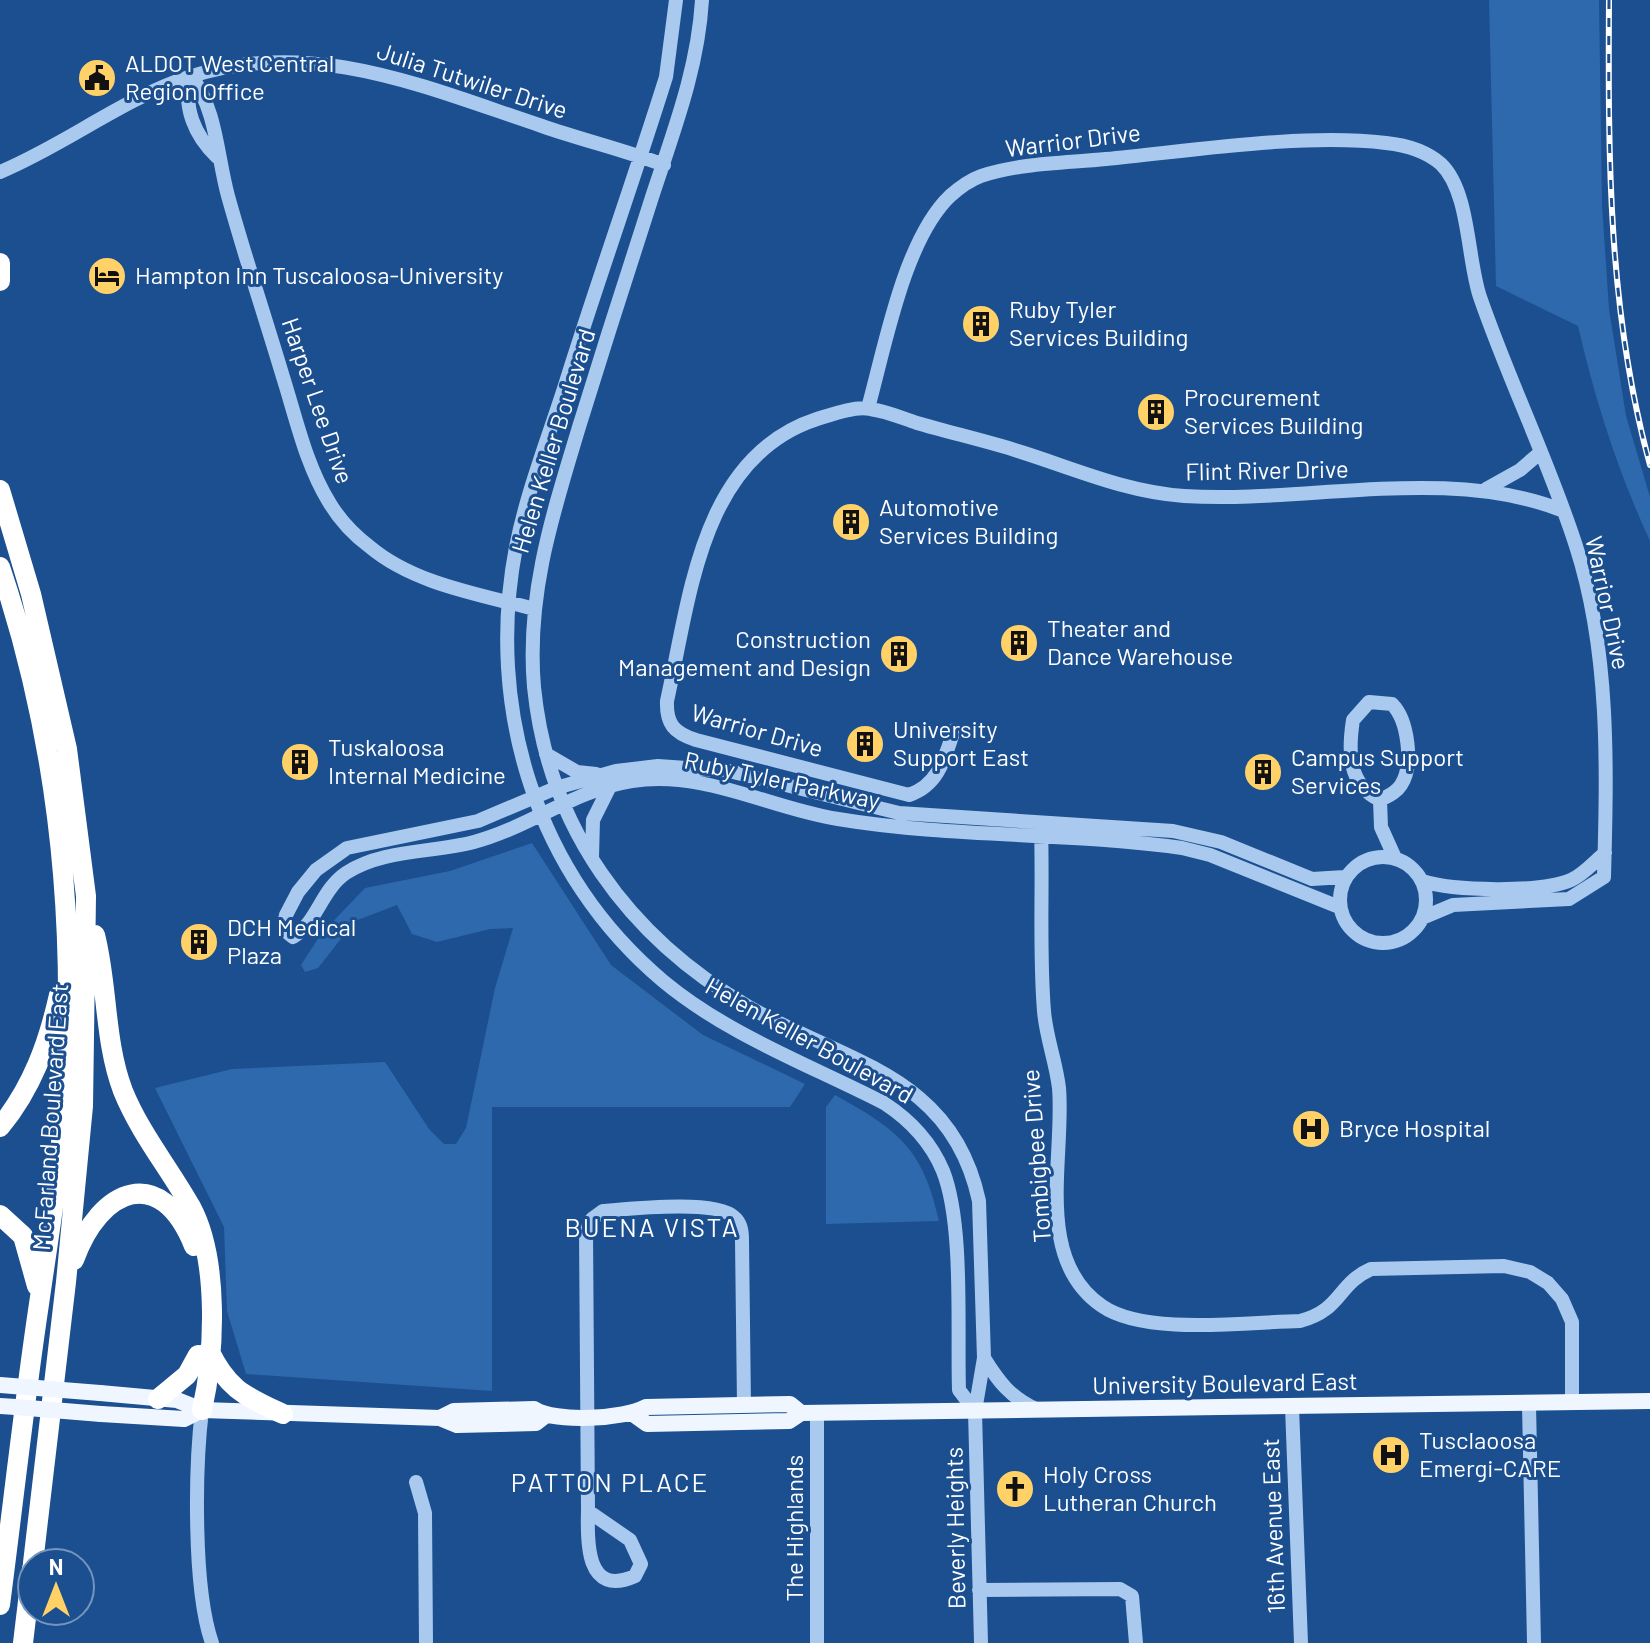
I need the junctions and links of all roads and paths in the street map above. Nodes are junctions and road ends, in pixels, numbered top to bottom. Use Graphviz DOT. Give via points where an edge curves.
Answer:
graph roads {
  1 [pos="676,0"];
  2 [pos="702,0"];
  3 [pos="191,76"];
  4 [pos="641,156"];
  5 [pos="664,165"];
  6 [pos="1,172"];
  7 [pos="0,263"];
  8 [pos="0,281"];
  9 [pos="868,408"];
  10 [pos="1541,452"];
  11 [pos="0,477"];
  12 [pos="1486,489"];
  13 [pos="2,495"];
  14 [pos="1561,510"];
  15 [pos="0,567"];
  16 [pos="508,602"];
  17 [pos="534,609"];
  18 [pos="954,730"];
  19 [pos="546,754"];
  20 [pos="606,780"];
  21 [pos="556,788"];
  22 [pos="534,796"];
  23 [pos="1380,800"];
  24 [pos="561,804"];
  25 [pos="541,816"];
  26 [pos="1041,821"];
  27 [pos="467,823"];
  28 [pos="1381,827"];
  29 [pos="1041,837"];
  30 [pos="374,842"];
  31 [pos="473,842"];
  32 [pos="1605,853"];
  33 [pos="1395,858"];
  34 [pos="592,859"];
  35 [pos="1369,859"];
  36 [pos="377,860"];
  37 [pos="1345,877"];
  38 [pos="1422,881"];
  39 [pos="86,896"];
  40 [pos="1339,907"];
  41 [pos="1422,918"];
  42 [pos="67,960"];
  43 [pos="0,1127"];
  44 [pos="0,1215"];
  45 [pos="66,1282"];
  46 [pos="39,1302"];
  47 [pos="203,1353"];
  48 [pos="984,1358"];
  49 [pos="0,1385"];
  50 [pos="158,1399"];
  51 [pos="1650,1401"];
  52 [pos="1572,1403"];
  53 [pos="744,1405"];
  54 [pos="1529,1405"];
  55 [pos="0,1406"];
  56 [pos="1292,1407"];
  57 [pos="202,1410"];
  58 [pos="1041,1410"];
  59 [pos="975,1411"];
  60 [pos="809,1412"];
  61 [pos="283,1414"];
  62 [pos="633,1414"];
  63 [pos="586,1416"];
  64 [pos="416,1482"];
  65 [pos="588,1511"];
  66 [pos="9,1536"];
  67 [pos="34,1547"];
  68 [pos="0,1557"];
  69 [pos="979,1590"];
  70 [pos="0,1605"];
  71 [pos="212,1643"];
  72 [pos="426,1643"];
  73 [pos="817,1643"];
  74 [pos="981,1643"];
  75 [pos="1136,1643"];
  76 [pos="1301,1643"];
  77 [pos="1534,1643"];
  1 -- 4 [label="street, Helen Keller Boulevard" via="666,77"];
  2 -- 5 [label="street, Helen Keller Boulevard" via="694,69"];
  3 -- 4 [label="street, Julia Tutwiler Drive" via="267,62 353,66"];
  3 -- 6 [label="street, Julia Tutwiler Drive" via="133,100"];
  3 -- 16 [label="street, Harper Lee Drive" via="208,106 217,157 302,439 328,501 370,548 398,566"];
  4 -- 5 [label="street, Julia Tutwiler Drive"];
  4 -- 16 [label="street, Helen Keller Boulevard" via="522,521"];
  5 -- 17 [label="street, Helen Keller Boulevard" via="546,533"];
  7 -- 8 [label="highway"];
  9 -- 10 [label="street, Warrior Drive" via="884,341 921,239 940,207 970,181 1032,167 1195,150 1382,143 1433,158 1458,189 1479,293"];
  9 -- 12 [label="street, Flint River Drive" via="1148,492 1241,498"];
  9 -- 18 [label="street, Warrior Drive" via="825,416 776,439 737,475 722,497 707,534 666,715 672,728 696,740 909,795 933,780"];
  10 -- 12 [label="street, Flint River Drive"];
  10 -- 14 [label="street, Warrior Drive"];
  11 -- 13 [label="highway, McFarland Boulevard East"];
  12 -- 14 [label="street, Flint River Drive"];
  13 -- 39 [label="highway, McFarland Boulevard East" via="67,749"];
  14 -- 32 [label="street, Warrior Drive" via="1576,546 1596,640 1603,702"];
  15 -- 42 [label="highway, McFarland Boulevard East" via="51,765"];
  16 -- 17 [label="street, Harper Lee Drive"];
  16 -- 22 [label="street, Helen Keller Boulevard" via="505,657 512,723"];
  17 -- 19 [label="street, Helen Keller Boulevard" via="534,684"];
  19 -- 20 [label="street" via="577,772"];
  19 -- 21 [label="street, Helen Keller Boulevard"];
  20 -- 21 [label="street, Ruby Tyler Parkway"];
  20 -- 24 [label="street, Ruby Tyler Parkway"];
  20 -- 26 [label="street, Ruby Tyler Parkway" via="632,768 696,766 899,813"];
  20 -- 29 [label="street, Ruby Tyler Parkway" via="702,782 838,819"];
  20 -- 34 [label="street" via="593,820"];
  21 -- 22 [label="street, Ruby Tyler Parkway"];
  21 -- 24 [label="street, Helen Keller Boulevard"];
  22 -- 25 [label="street, Helen Keller Boulevard"];
  22 -- 27 [label="street, Ruby Tyler Parkway"];
  23 -- 23 [label="street" via="1404,777 1405,730 1399,711 1377,700 1362,706 1353,720 1352,766 1358,785"];
  23 -- 28 [label="street"];
  24 -- 25 [label="street, Ruby Tyler Parkway"];
  24 -- 34 [label="street, Helen Keller Boulevard"];
  25 -- 31 [label="street, Ruby Tyler Parkway"];
  25 -- 59 [label="street, Helen Keller Boulevard" via="573,878 615,935 663,981 718,1021 884,1103 918,1130 950,1192 959,1390"];
  26 -- 29 [label="street, Tombigbee Drive"];
  26 -- 37 [label="street, Ruby Tyler Parkway" via="1173,831 1221,842 1312,879"];
  27 -- 30 [label="street, Ruby Tyler Parkway"];
  27 -- 31 [label="street"];
  28 -- 33 [label="street"];
  28 -- 35 [label="street"];
  29 -- 40 [label="street, Ruby Tyler Parkway" via="1156,845 1210,855"];
  29 -- 52 [label="street, Tombigbee Drive" via="1044,1011 1059,1090 1059,1220 1068,1263 1088,1294 1123,1318 1150,1324 1300,1321 1330,1308 1356,1276 1371,1269 1517,1267 1548,1283 1568,1310 1573,1333"];
  30 -- 36 [label="street"];
  30 -- 36 [label="street, Ruby Tyler Parkway" via="347,848 316,870 291,903 283,929 293,937 305,930 319,902 344,874"];
  31 -- 36 [label="street, Ruby Tyler Parkway"];
  32 -- 38 [label="street" via="1577,877 1548,886 1459,888"];
  32 -- 41 [label="street, Warrior Drive" via="1604,877 1569,899 1453,905"];
  33 -- 35 [label="street"];
  33 -- 38 [label="street"];
  34 -- 48 [label="street, Helen Keller Boulevard" via="646,929 695,974 751,1008 897,1079 939,1115 966,1159 979,1201"];
  35 -- 37 [label="street"];
  37 -- 40 [label="street"];
  38 -- 41 [label="street"];
  39 -- 45 [label="highway, McFarland Boulevard East" via="83,1106"];
  39 -- 47 [label="highway" via="119,1078 207,1245 211,1271"];
  40 -- 41 [label="street" via="1351,930 1371,943 1398,941"];
  42 -- 43 [label="highway" via="40,1061"];
  42 -- 46 [label="highway, McFarland Boulevard East" via="63,1121"];
  44 -- 46 [label="highway" via="23,1236"];
  45 -- 47 [label="highway" via="82,1239 105,1205 137,1194 165,1204 189,1234 199,1263"];
  45 -- 67 [label="highway, McFarland Boulevard East"];
  46 -- 66 [label="highway, McFarland Boulevard East"];
  47 -- 50 [label="highway"];
  47 -- 57 [label="highway"];
  47 -- 61 [label="highway" via="239,1393"];
  48 -- 58 [label="street" via="999,1384"];
  48 -- 59 [label="street, Helen Keller Boulevard"];
  49 -- 50 [label="main road, University Boulevard East, bridge"];
  50 -- 57 [label="main road, University Boulevard East"];
  51 -- 52 [label="main road, University Boulevard East"];
  52 -- 54 [label="main road, University Boulevard East"];
  53 -- 60 [label="main road, University Boulevard East" via="790,1404"];
  53 -- 62 [label="main road, University Boulevard East" via="646,1407"];
  53 -- 63 [label="street" via="742,1240 737,1221 709,1208 603,1211 586,1231"];
  54 -- 56 [label="main road, University Boulevard East"];
  54 -- 77 [label="street"];
  55 -- 57 [label="main road, University Boulevard East, bridge" via="184,1419"];
  56 -- 58 [label="main road, University Boulevard East"];
  56 -- 76 [label="street, 16th Avenue East"];
  57 -- 61 [label="main road, University Boulevard East"];
  57 -- 71 [label="street" via="201,1597"];
  58 -- 59 [label="main road, University Boulevard East"];
  59 -- 60 [label="main road, University Boulevard East"];
  59 -- 69 [label="street, Beverly Heights"];
  60 -- 62 [label="main road, University Boulevard East" via="789,1421 647,1424"];
  60 -- 73 [label="street, The Highlands"];
  61 -- 63 [label="main road, University Boulevard East" via="440,1418 454,1411 534,1409 545,1416"];
  62 -- 63 [label="main road, University Boulevard East"];
  63 -- 65 [label="street"];
  64 -- 72 [label="street" via="425,1513"];
  65 -- 65 [label="street" via="588,1550 599,1574 623,1581 635,1576 641,1564 630,1540"];
  66 -- 68 [label="highway"];
  66 -- 70 [label="highway, McFarland Boulevard East"];
  69 -- 74 [label="street, Beverly Heights"];
  69 -- 75 [label="street" via="1126,1592 1135,1609"];
}
